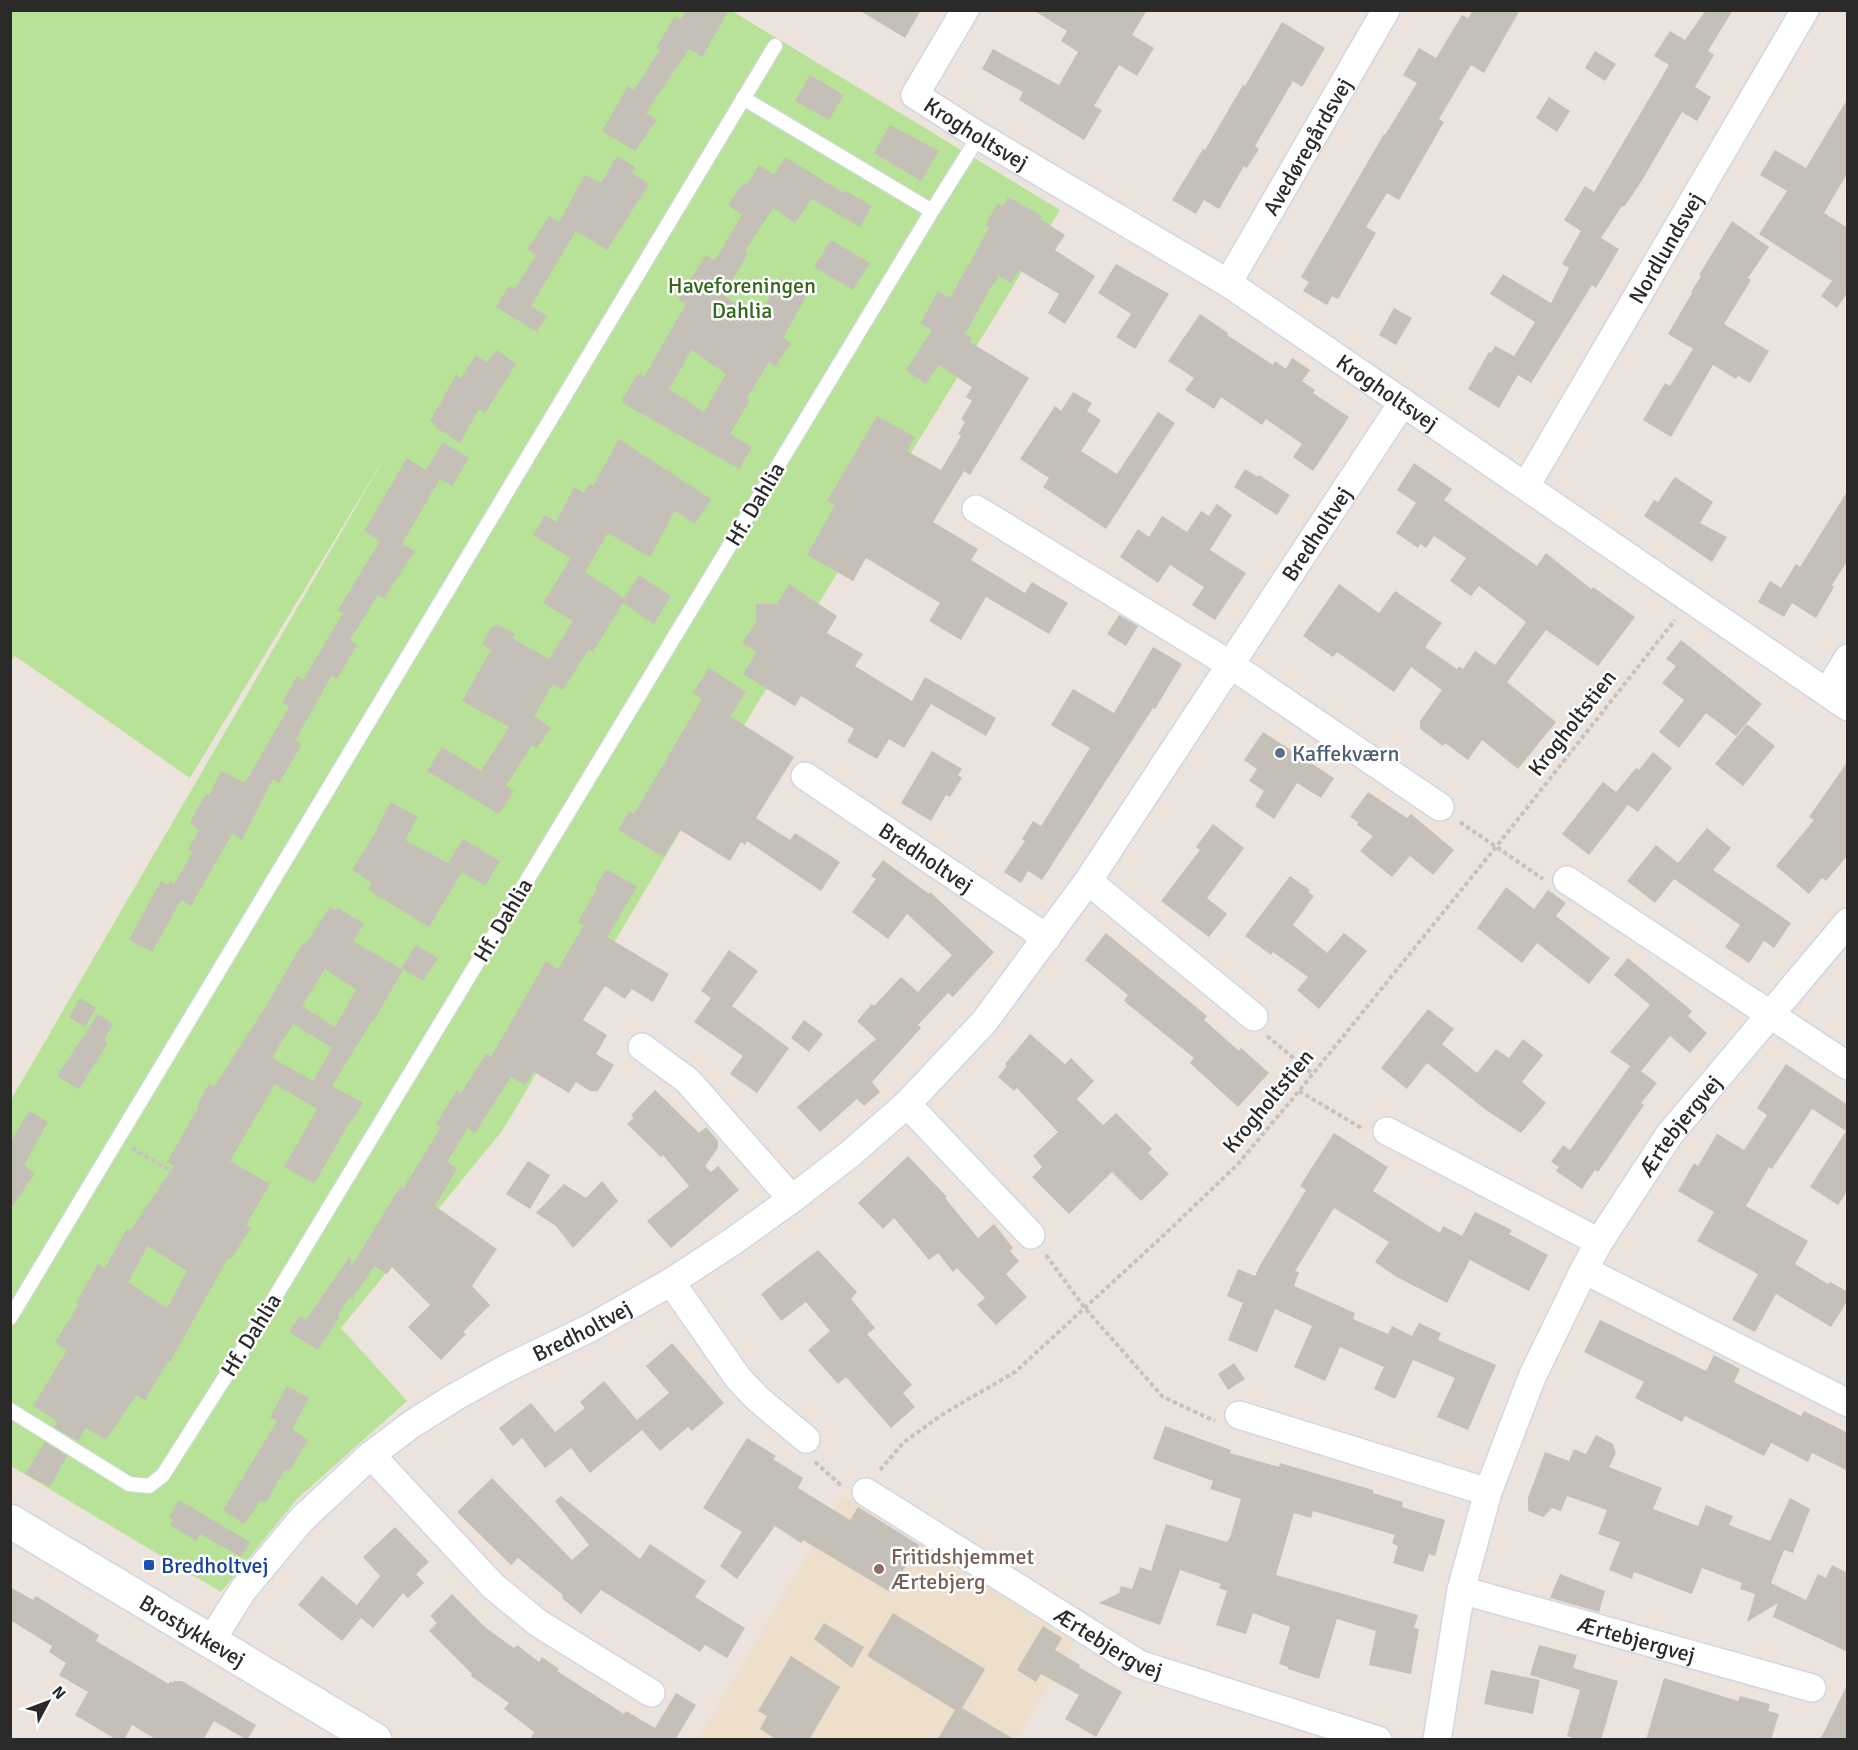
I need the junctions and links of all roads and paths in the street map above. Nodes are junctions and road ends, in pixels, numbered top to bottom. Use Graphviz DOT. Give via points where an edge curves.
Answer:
graph roads {
  1 [pos="965,10"];
  2 [pos="1386,10"];
  3 [pos="1805,10"];
  4 [pos="775,46"];
  5 [pos="742,98"];
  6 [pos="980,136"];
  7 [pos="932,211"];
  8 [pos="1228,283"];
  9 [pos="1403,402"];
  10 [pos="1526,486"];
  11 [pos="976,509"];
  12 [pos="1690,601"];
  13 [pos="1848,658"];
  14 [pos="1231,665"];
  15 [pos="1837,700"];
  16 [pos="805,776"];
  17 [pos="1440,807"];
  18 [pos="1496,847"];
  19 [pos="1567,880"];
  20 [pos="1088,881"];
  21 [pos="1848,922"];
  22 [pos="1047,938"];
  23 [pos="1768,1014"];
  24 [pos="1254,1017"];
  25 [pos="642,1047"];
  26 [pos="1848,1066"];
  27 [pos="1312,1074"];
  28 [pos="1299,1091"];
  29 [pos="907,1104"];
  30 [pos="1387,1131"];
  31 [pos="118,1140"];
  32 [pos="204,1191"];
  33 [pos="792,1199"];
  34 [pos="1031,1235"];
  35 [pos="1599,1242"];
  36 [pos="1584,1270"];
  37 [pos="671,1282"];
  38 [pos="1084,1307"];
  39 [pos="10,1318"];
  40 [pos="1848,1403"];
  41 [pos="10,1410"];
  42 [pos="1239,1414"];
  43 [pos="806,1439"];
  44 [pos="371,1455"];
  45 [pos="866,1492"];
  46 [pos="1488,1492"];
  47 [pos="10,1521"];
  48 [pos="1461,1590"];
  49 [pos="211,1641"];
  50 [pos="1812,1688"];
  51 [pos="651,1693"];
  52 [pos="360,1735"];
  53 [pos="1377,1740"];
  54 [pos="1437,1740"];
  1 -- 6 [label="street, Krogholtsvej" via="915,95"];
  2 -- 8 [label="street, Avedøregårdsvej"];
  3 -- 10 [label="street, Nordlundsvej"];
  4 -- 5 [label="lane"];
  5 -- 7 [label="lane"];
  5 -- 31 [label="lane"];
  6 -- 7 [label="lane, Hf. Dahlia"];
  6 -- 8 [label="street, Krogholtsvej"];
  7 -- 41 [label="lane, Hf. Dahlia" via="267,1310 163,1475 149,1486 129,1484"];
  8 -- 9 [label="street, Krogholtsvej"];
  9 -- 10 [label="street, Krogholtsvej"];
  9 -- 14 [label="street, Bredholtvej"];
  10 -- 12 [label="street, Krogholtsvej"];
  11 -- 14 [label="street"];
  12 -- 15 [label="street, Krogholtsvej"];
  12 -- 18 [label="path, Krogholtstien"];
  13 -- 15 [label="street"];
  14 -- 17 [label="street"];
  14 -- 20 [label="street, Bredholtvej"];
  16 -- 22 [label="street, Bredholtvej"];
  17 -- 18 [label="path"];
  18 -- 19 [label="path" via="1549,883"];
  18 -- 27 [label="path, Krogholtstien"];
  19 -- 23 [label="street"];
  20 -- 22 [label="street, Bredholtvej"];
  20 -- 24 [label="street"];
  21 -- 23 [label="street, Ærtebjergvej"];
  22 -- 29 [label="street, Bredholtvej" via="984,1022"];
  23 -- 26 [label="street"];
  23 -- 35 [label="street, Ærtebjergvej" via="1669,1135"];
  24 -- 27 [label="path" via="1254,1026"];
  25 -- 33 [label="street" via="688,1081"];
  27 -- 28 [label="path, Krogholtstien"];
  28 -- 30 [label="path" via="1361,1129"];
  28 -- 38 [label="path, Krogholtstien" via="1238,1164"];
  29 -- 33 [label="street, Bredholtvej"];
  29 -- 34 [label="street"];
  30 -- 35 [label="street"];
  31 -- 32 [label="path"];
  31 -- 39 [label="lane"];
  33 -- 37 [label="street, Bredholtvej"];
  34 -- 38 [label="path"];
  35 -- 36 [label="street, Ærtebjergvej"];
  36 -- 40 [label="street"];
  36 -- 46 [label="street, Ærtebjergvej" via="1532,1377"];
  37 -- 43 [label="street" via="738,1378"];
  37 -- 44 [label="street, Bredholtvej" via="455,1397"];
  38 -- 42 [label="path" via="1163,1397 1216,1422"];
  38 -- 45 [label="path, Krogholtstien" via="1015,1372 904,1442"];
  42 -- 46 [label="street"];
  43 -- 45 [label="path" via="811,1458 852,1495"];
  44 -- 49 [label="street, Bredholtvej" via="302,1519 243,1590"];
  44 -- 51 [label="street" via="493,1586 538,1623"];
  45 -- 53 [label="street, Ærtebjergvej" via="1139,1664"];
  46 -- 48 [label="street, Ærtebjergvej"];
  47 -- 49 [label="street, Brostykkevej"];
  48 -- 50 [label="street, Ærtebjergvej"];
  48 -- 54 [label="street, Ærtebjergvej"];
  49 -- 52 [label="street, Brostykkevej"];
}
